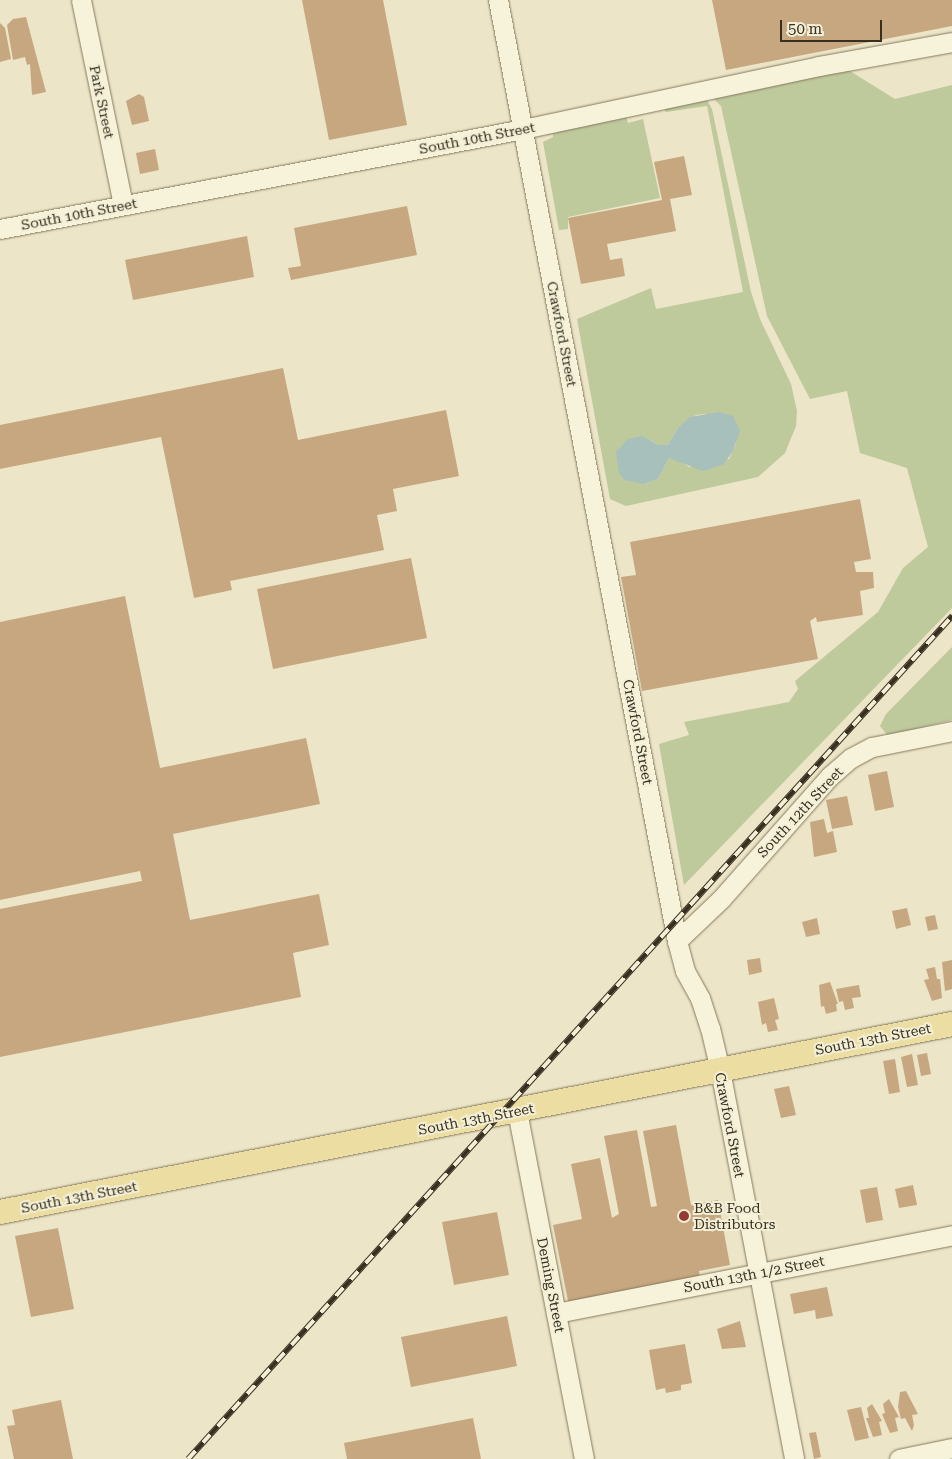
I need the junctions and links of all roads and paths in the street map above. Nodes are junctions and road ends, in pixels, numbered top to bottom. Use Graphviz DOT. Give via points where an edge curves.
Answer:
graph roads {
  1 [pos="81,0"];
  2 [pos="498,0"];
  3 [pos="952,42"];
  4 [pos="523,129"];
  5 [pos="123,205"];
  6 [pos="0,229"];
  7 [pos="952,731"];
  8 [pos="677,941"];
  9 [pos="952,1024"];
  10 [pos="720,1070"];
  11 [pos="517,1111"];
  12 [pos="0,1212"];
  13 [pos="952,1235"];
  14 [pos="758,1272"];
  15 [pos="556,1313"];
  16 [pos="952,1448"];
  17 [pos="584,1459"];
  18 [pos="794,1459"];
  19 [pos="899,1459"];
  1 -- 5 [label="street, Park Street"];
  2 -- 4 [label="street, Crawford Street"];
  3 -- 4 [label="street, South 10th Street" via="819,66"];
  4 -- 5 [label="street, South 10th Street"];
  4 -- 8 [label="street, Crawford Street"];
  5 -- 6 [label="street, South 10th Street"];
  7 -- 8 [label="street, South 12th Street" via="872,747 851,758 830,776 721,899"];
  8 -- 10 [label="street, Crawford Street" via="685,971 700,998"];
  9 -- 10 [label="main road, South 13th Street"];
  10 -- 11 [label="main road, South 13th Street"];
  10 -- 14 [label="street, Crawford Street"];
  11 -- 12 [label="main road, South 13th Street"];
  11 -- 15 [label="street, Deming Street"];
  13 -- 14 [label="street, South 13th 1/2 Street"];
  14 -- 15 [label="street, South 13th 1/2 Street"];
  14 -- 18 [label="street, Crawford Street"];
  15 -- 17 [label="street, Deming Street"];
  16 -- 19 [label="street"];
}
